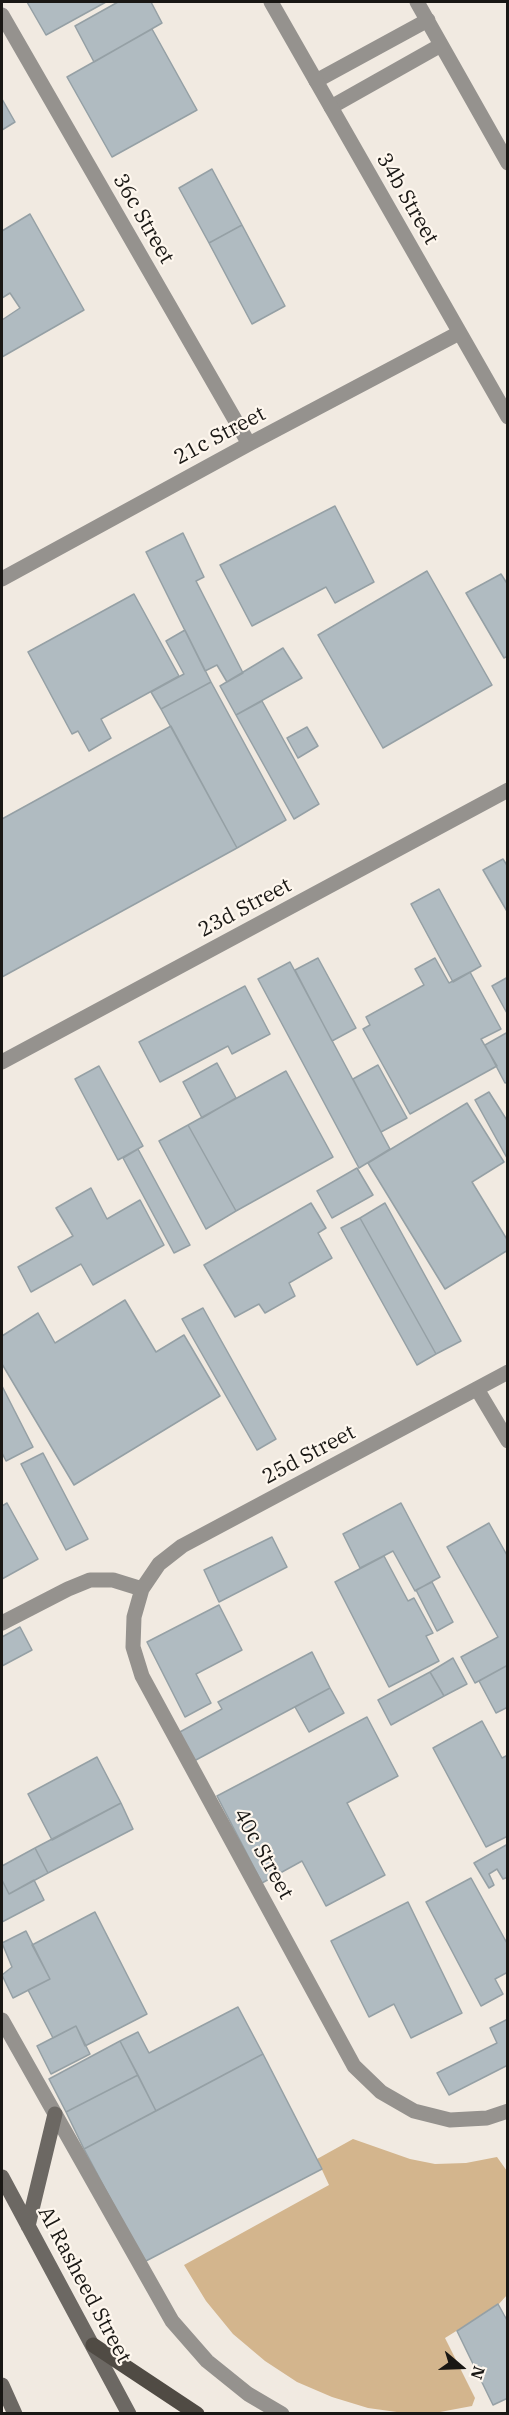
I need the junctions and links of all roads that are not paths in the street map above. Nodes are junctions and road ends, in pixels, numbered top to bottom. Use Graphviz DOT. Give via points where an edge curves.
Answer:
graph roads {
  1 [pos="271,2"];
  2 [pos="417,2"];
  3 [pos="2,15"];
  4 [pos="428,21"];
  5 [pos="441,45"];
  6 [pos="316,81"];
  7 [pos="331,107"];
  8 [pos="507,163"];
  9 [pos="459,333"];
  10 [pos="507,417"];
  11 [pos="249,444"];
  12 [pos="2,579"];
  13 [pos="507,790"];
  14 [pos="2,1062"];
  15 [pos="507,1372"];
  16 [pos="477,1389"];
  17 [pos="507,1441"];
  18 [pos="142,1589"];
  19 [pos="2,1623"];
  20 [pos="2,2020"];
  21 [pos="507,2111"];
  22 [pos="55,2114"];
  23 [pos="2,2177"];
  24 [pos="28,2226"];
  25 [pos="93,2345"];
  26 [pos="2,2385"];
  27 [pos="15,2414"];
  28 [pos="129,2414"];
  29 [pos="197,2414"];
  30 [pos="282,2414"];
  1 -- 6 [label="street, 34b Street"];
  2 -- 4 [label="street"];
  3 -- 11 [label="street, 36c Street"];
  4 -- 5 [label="street"];
  4 -- 6 [label="street"];
  5 -- 7 [label="street"];
  5 -- 8 [label="street"];
  6 -- 7 [label="street, 34b Street"];
  7 -- 9 [label="street, 34b Street"];
  9 -- 10 [label="street, 34b Street"];
  9 -- 11 [label="street, 21c Street"];
  11 -- 12 [label="street, 21c Street"];
  13 -- 14 [label="street, 23d Street"];
  15 -- 16 [label="street, 25d Street"];
  16 -- 17 [label="street"];
  16 -- 18 [label="street, 25d Street" via="182,1546 159,1564"];
  18 -- 19 [label="street" via="113,1580 90,1580"];
  18 -- 21 [label="street, 40c Street" via="134,1617 133,1647 142,1676 354,2066 381,2092 414,2111 450,2120 487,2118"];
  20 -- 22 [label="street"];
  22 -- 24 [label="main road"];
  22 -- 30 [label="street" via="172,2321 207,2361 248,2394"];
  23 -- 24 [label="main road, Al Rasheed Street"];
  24 -- 25 [label="main road, Al Rasheed Street"];
  25 -- 28 [label="main road, Al Rasheed Street"];
  25 -- 29 [label="main road"];
  26 -- 27 [label="main road"];
}
